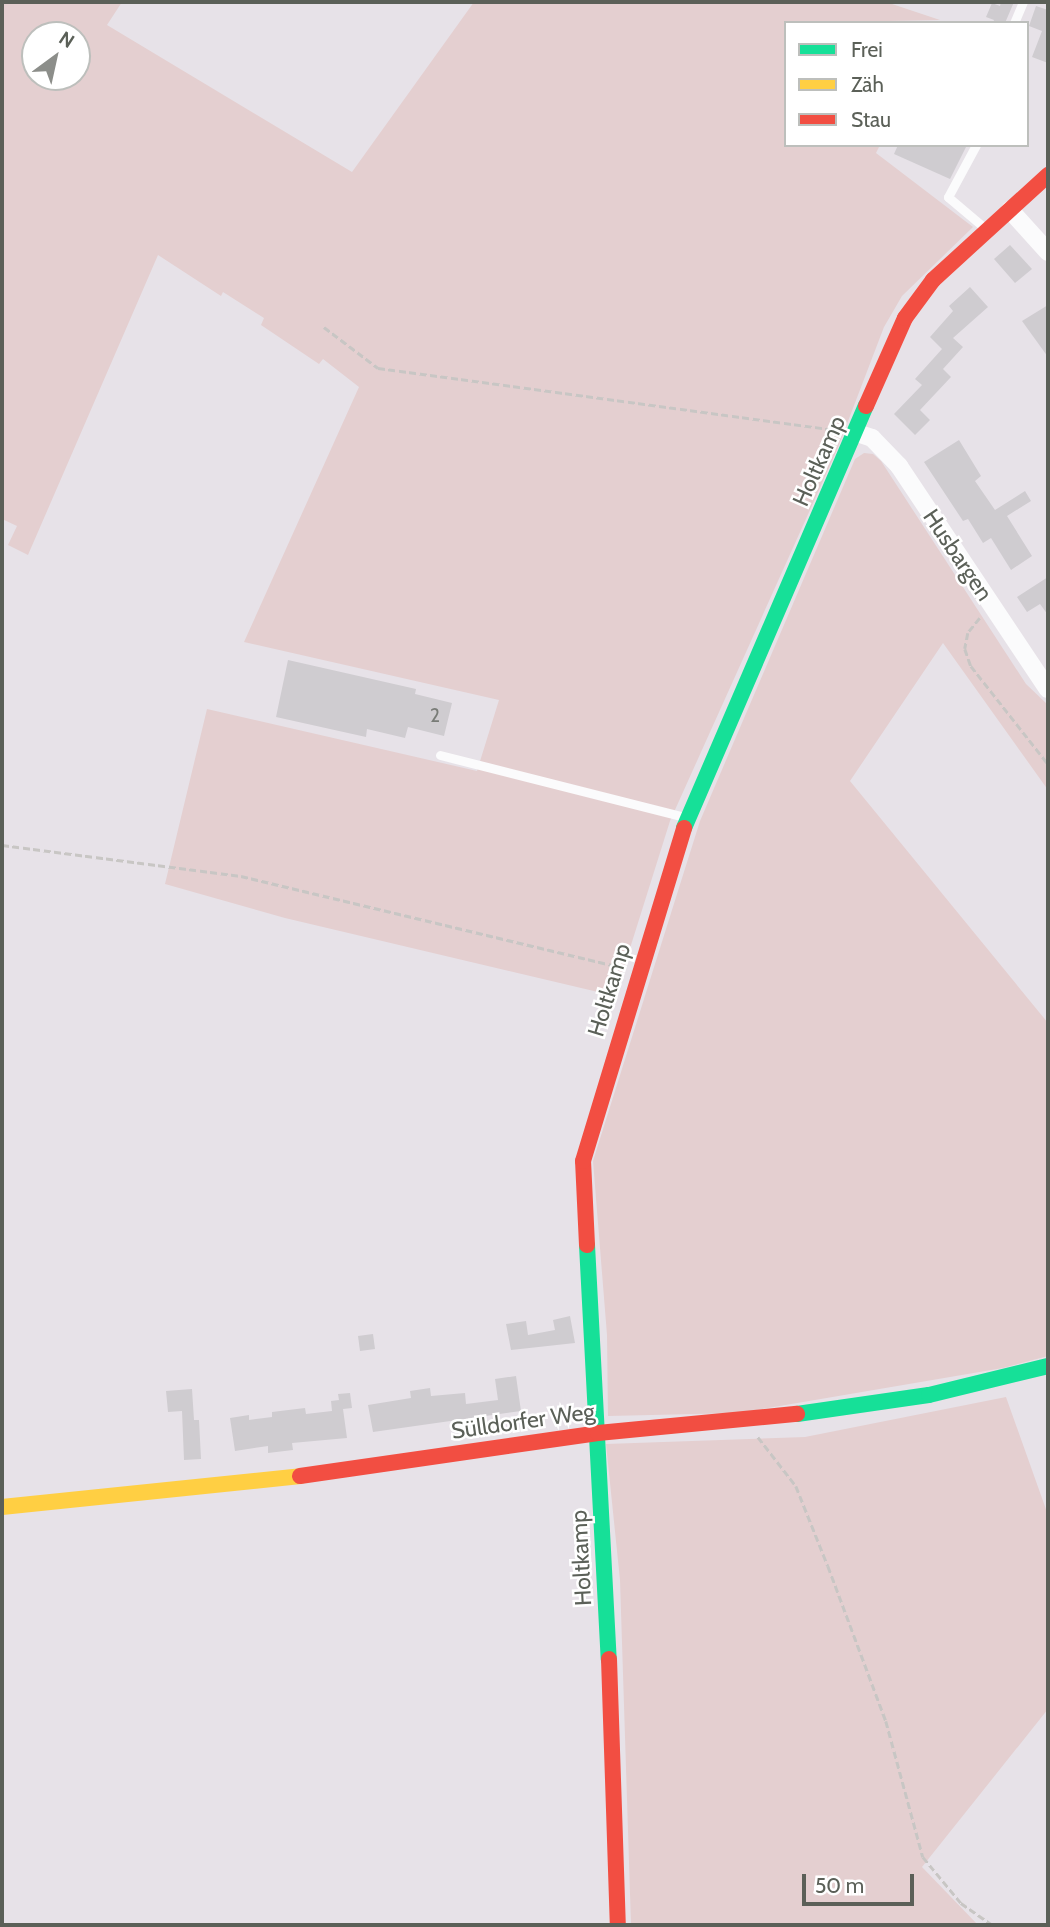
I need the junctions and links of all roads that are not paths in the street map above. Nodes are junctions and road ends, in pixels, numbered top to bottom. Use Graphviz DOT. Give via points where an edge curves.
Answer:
graph roads {
  1 [pos="1023,2"];
  2 [pos="1015,21"];
  3 [pos="975,147"];
  4 [pos="1048,175"];
  5 [pos="1010,210"];
  6 [pos="988,231"];
  7 [pos="1048,252"];
  8 [pos="857,433"];
  9 [pos="1048,689"];
  10 [pos="440,755"];
  11 [pos="687,817"];
  12 [pos="1048,1366"];
  13 [pos="598,1433"];
  14 [pos="2,1507"];
  15 [pos="618,1925"];
  1 -- 2 [label="lane"];
  3 -- 6 [label="lane" via="948,197"];
  4 -- 5 [label="street, Holtkamp"];
  5 -- 6 [label="street, Holtkamp"];
  5 -- 7 [label="street"];
  6 -- 8 [label="street, Holtkamp" via="933,280 911,308"];
  8 -- 9 [label="street, Husbargen" via="872,438 900,466"];
  8 -- 11 [label="street, Holtkamp"];
  10 -- 11 [label="lane"];
  11 -- 13 [label="street, Holtkamp" via="583,1161"];
  12 -- 13 [label="street, Sülldorfer Weg" via="848,1409"];
  13 -- 14 [label="street, Sülldorfer Weg" via="279,1479"];
  13 -- 15 [label="street, Holtkamp"];
}
